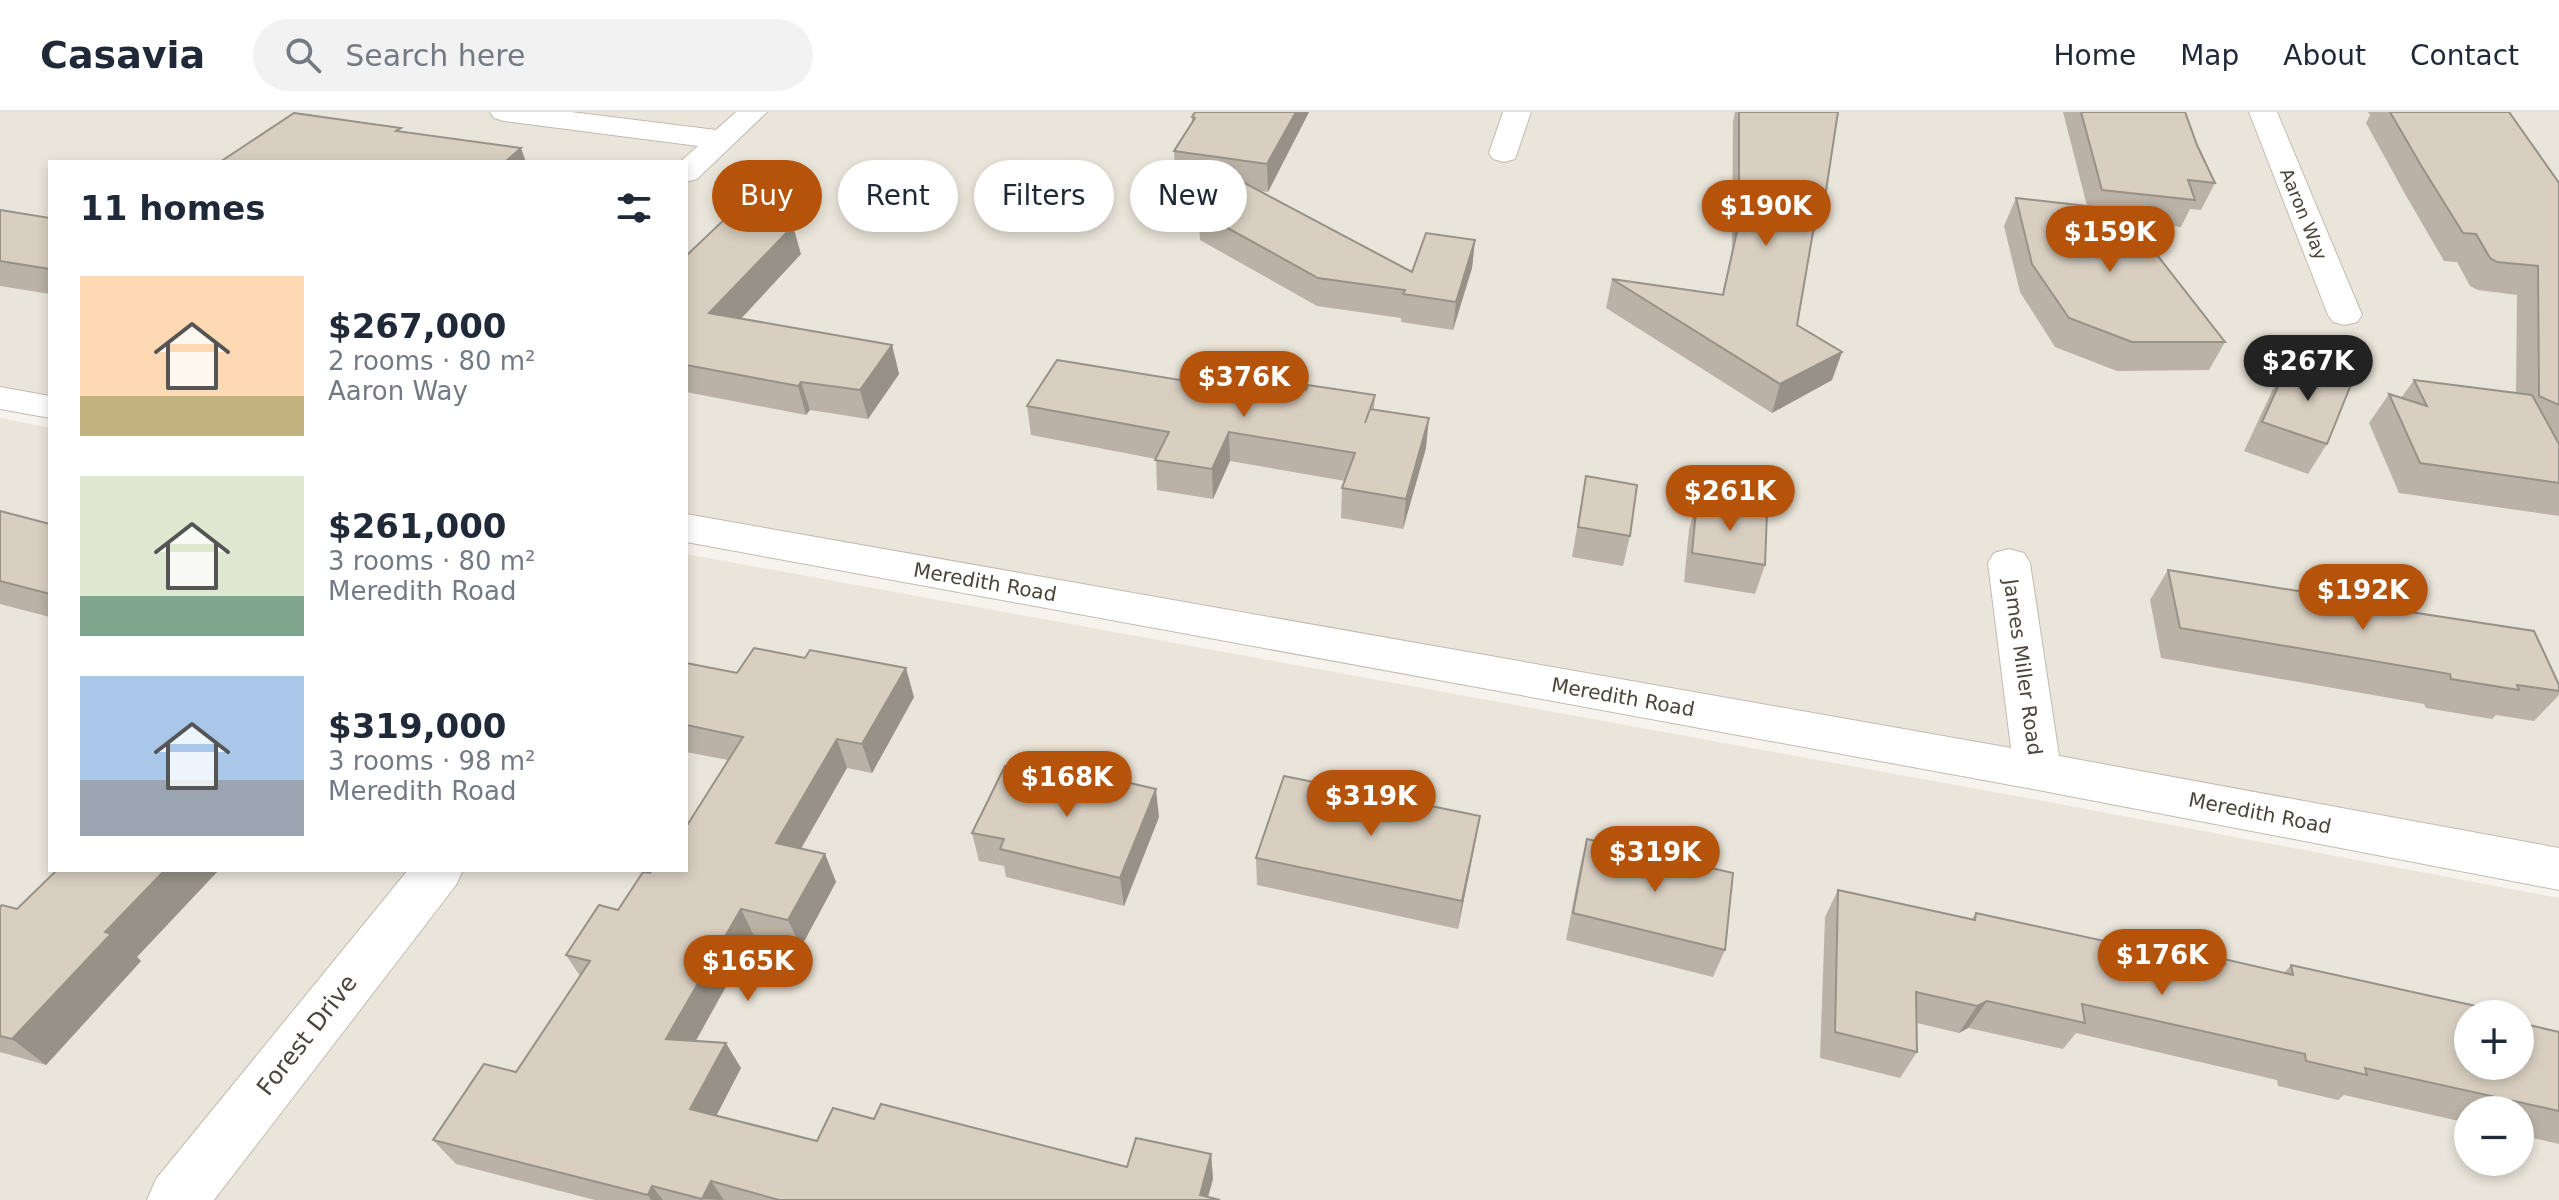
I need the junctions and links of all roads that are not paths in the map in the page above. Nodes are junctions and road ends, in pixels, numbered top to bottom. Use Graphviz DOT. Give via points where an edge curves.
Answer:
graph roads {
  1 [pos="504,112"];
  2 [pos="753,112"];
  3 [pos="1517,112"];
  4 [pos="2263,112"];
  5 [pos="722,140"];
  6 [pos="1504,153"];
  7 [pos="688,171"];
  8 [pos="2345,315"];
  9 [pos="0,398"];
  10 [pos="48,407"];
  11 [pos="693,539"];
  12 [pos="2009,563"];
  13 [pos="2038,771"];
  14 [pos="2559,869"];
  15 [pos="436,872"];
  16 [pos="177,1200"];
  1 -- 5 [label="street"];
  2 -- 5 [label="street"];
  3 -- 6 [label="street"];
  4 -- 8 [label="street, Aaron Way"];
  5 -- 7 [label="street"];
  9 -- 10 [label="street"];
  11 -- 13 [label="street, Meredith Road"];
  12 -- 13 [label="street, James Miller Road"];
  13 -- 14 [label="street, Meredith Road"];
  15 -- 16 [label="street, Forest Drive"];
}
